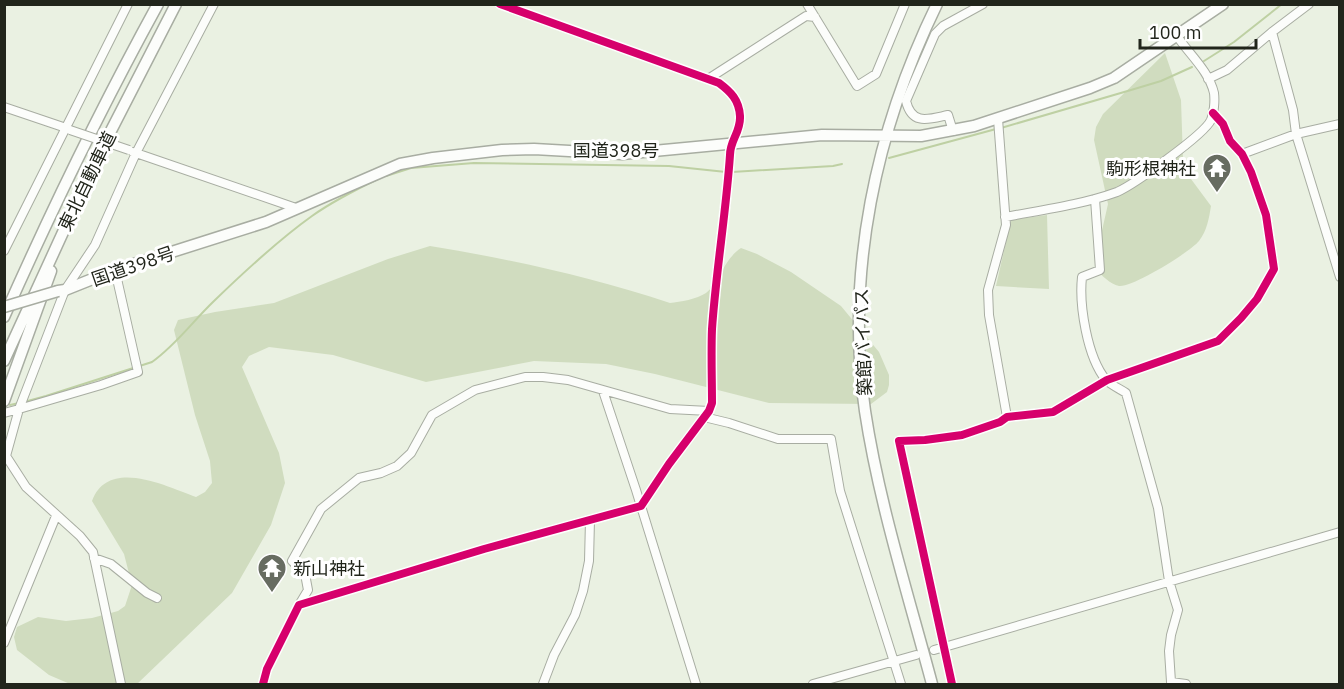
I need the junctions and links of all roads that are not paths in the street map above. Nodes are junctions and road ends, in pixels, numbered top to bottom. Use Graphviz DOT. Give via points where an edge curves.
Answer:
graph roads {
  1 [pos="128,4"];
  2 [pos="158,4"];
  3 [pos="176,4"];
  4 [pos="214,4"];
  5 [pos="500,4"];
  6 [pos="807,4"];
  7 [pos="905,4"];
  8 [pos="937,4"];
  9 [pos="983,4"];
  10 [pos="1223,4"];
  11 [pos="1309,4"];
  12 [pos="815,17"];
  13 [pos="1272,32"];
  14 [pos="1177,36"];
  15 [pos="708,79"];
  16 [pos="1208,79"];
  17 [pos="4,107"];
  18 [pos="1213,113"];
  19 [pos="999,122"];
  20 [pos="1340,124"];
  21 [pos="68,129"];
  22 [pos="952,131"];
  23 [pos="1296,134"];
  24 [pos="886,135"];
  25 [pos="730,143"];
  26 [pos="132,152"];
  27 [pos="1242,154"];
  28 [pos="1095,199"];
  29 [pos="296,208"];
  30 [pos="69,216"];
  31 [pos="1005,217"];
  32 [pos="44,228"];
  33 [pos="4,251"];
  34 [pos="114,270"];
  35 [pos="1340,277"];
  36 [pos="61,290"];
  37 [pos="4,301"];
  38 [pos="4,307"];
  39 [pos="4,317"];
  40 [pos="4,361"];
  41 [pos="1107,380"];
  42 [pos="603,391"];
  43 [pos="4,401"];
  44 [pos="19,407"];
  45 [pos="6,412"];
  46 [pos="707,414"];
  47 [pos="1006,417"];
  48 [pos="641,506"];
  49 [pos="56,516"];
  50 [pos="591,520"];
  51 [pos="1340,532"];
  52 [pos="94,558"];
  53 [pos="1169,580"];
  54 [pos="157,598"];
  55 [pos="299,604"];
  56 [pos="4,643"];
  57 [pos="945,646"];
  58 [pos="934,650"];
  59 [pos="916,655"];
  60 [pos="893,662"];
  61 [pos="121,684"];
  62 [pos="263,684"];
  63 [pos="543,684"];
  64 [pos="696,684"];
  65 [pos="813,684"];
  66 [pos="901,684"];
  67 [pos="932,684"];
  68 [pos="952,684"];
  69 [pos="1186,684"];
  1 -- 21 [label="street"];
  2 -- 32 [label="highway, 東北自動車道"];
  3 -- 30 [label="highway, 東北自動車道"];
  4 -- 26 [label="street"];
  5 -- 15 [label="street"];
  6 -- 12 [label="street"];
  7 -- 12 [label="street" via="876,74 857,86"];
  8 -- 24 [label="highway, 築館バイパス" via="907,72"];
  9 -- 22 [label="street" via="935,34 906,101 917,118 948,115"];
  10 -- 14 [label="highway, 国道398号"];
  11 -- 13 [label="street"];
  12 -- 15 [label="street" via="806,15"];
  13 -- 16 [label="street" via="1227,70"];
  13 -- 23 [label="street"];
  14 -- 16 [label="street"];
  14 -- 19 [label="highway, 国道398号" via="1114,78"];
  15 -- 25 [label="street" via="732,93 738,105 739,129"];
  16 -- 18 [label="street" via="1214,93"];
  17 -- 21 [label="street"];
  18 -- 27 [label="street"];
  18 -- 28 [label="street" via="1204,129 1161,163 1119,191"];
  19 -- 22 [label="highway, 国道398号"];
  19 -- 31 [label="street"];
  20 -- 23 [label="street"];
  21 -- 26 [label="street, bridge"];
  21 -- 33 [label="street"];
  22 -- 24 [label="highway, 国道398号" via="921,136"];
  23 -- 27 [label="street"];
  23 -- 35 [label="street"];
  24 -- 25 [label="highway, 国道398号" via="822,135"];
  24 -- 67 [label="highway, 築館バイパス" via="863,255 860,320 864,400 877,471"];
  25 -- 29 [label="highway, 国道398号" via="622,154 534,149 433,158 400,164"];
  25 -- 46 [label="street" via="712,330 712,403"];
  26 -- 29 [label="street"];
  26 -- 36 [label="street" via="95,245"];
  27 -- 41 [label="street" via="1266,215 1274,269 1268,281 1218,341"];
  28 -- 31 [label="street"];
  28 -- 41 [label="street" via="1100,270 1082,277 1081,291 1085,329 1096,363"];
  29 -- 34 [label="highway, 国道398号" via="266,222"];
  30 -- 40 [label="highway, 東北自動車道"];
  30 -- 43 [label="highway"];
  31 -- 47 [label="street" via="1000,252 988,290"];
  32 -- 37 [label="highway"];
  32 -- 39 [label="highway, 東北自動車道"];
  34 -- 36 [label="highway, 国道398号"];
  34 -- 44 [label="street" via="138,372"];
  36 -- 38 [label="highway, 国道398号, bridge"];
  36 -- 44 [label="street"];
  41 -- 47 [label="street" via="1053,412"];
  41 -- 53 [label="street" via="1125,393 1158,508"];
  42 -- 46 [label="street" via="670,409"];
  42 -- 48 [label="street"];
  42 -- 55 [label="street" via="568,380 525,377 475,390 432,415 411,453 397,466 359,478 321,509 292,561 305,574 308,590"];
  44 -- 45 [label="street"];
  44 -- 49 [label="street" via="6,456 26,488"];
  46 -- 48 [label="street"];
  46 -- 60 [label="street" via="778,439 831,439 840,491"];
  47 -- 57 [label="street" via="962,435 899,441"];
  48 -- 50 [label="street"];
  48 -- 64 [label="street"];
  49 -- 52 [label="street" via="80,536"];
  49 -- 56 [label="street"];
  50 -- 55 [label="street"];
  50 -- 63 [label="street" via="583,591"];
  51 -- 53 [label="street"];
  52 -- 54 [label="street" via="111,564"];
  52 -- 61 [label="street"];
  53 -- 57 [label="street"];
  53 -- 69 [label="street" via="1178,610 1171,635 1169,671 1171,682"];
  55 -- 62 [label="street"];
  57 -- 58 [label="street"];
  57 -- 68 [label="street"];
  59 -- 60 [label="street"];
  60 -- 65 [label="street"];
  60 -- 66 [label="street"];
}
